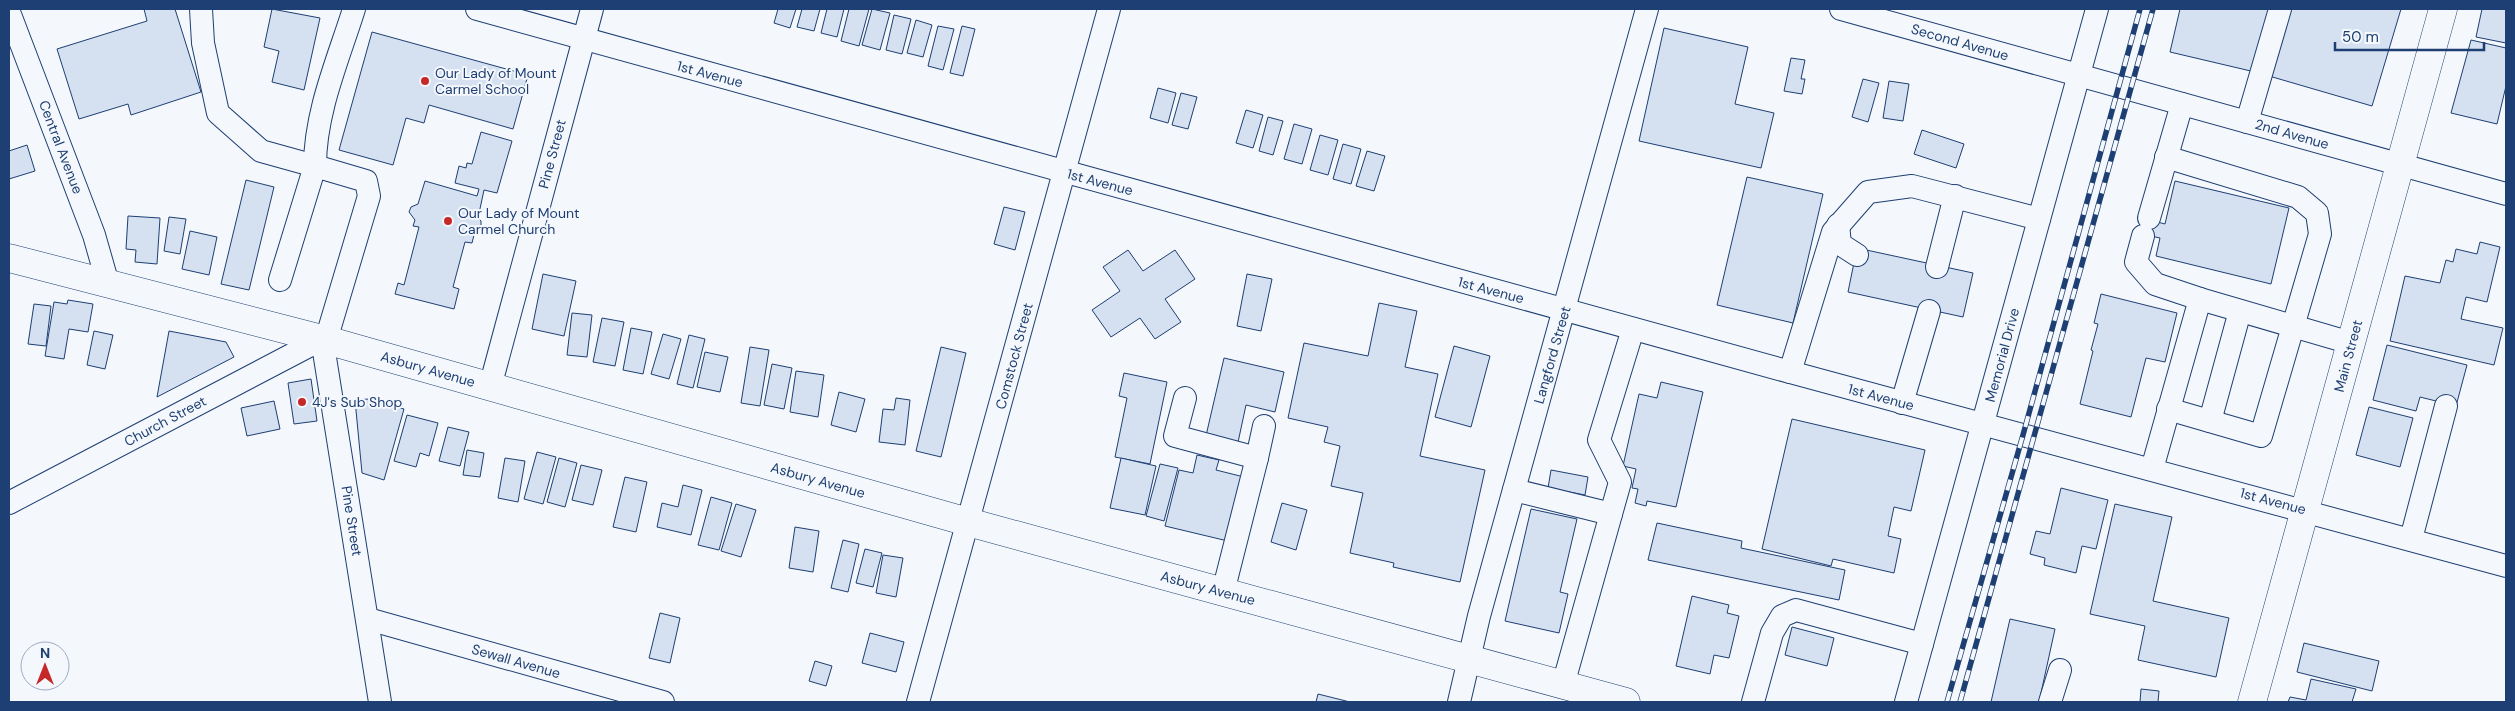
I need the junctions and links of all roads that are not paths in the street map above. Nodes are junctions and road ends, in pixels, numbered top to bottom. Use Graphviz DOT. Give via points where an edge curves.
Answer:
graph roads {
  1 [pos="201,9"];
  2 [pos="354,9"];
  3 [pos="477,9"];
  4 [pos="592,9"];
  5 [pos="1109,9"];
  6 [pos="1647,9"];
  7 [pos="1841,9"];
  8 [pos="2097,9"];
  9 [pos="2280,9"];
  10 [pos="2443,9"];
  11 [pos="9,12"];
  12 [pos="583,39"];
  13 [pos="2079,75"];
  14 [pos="2182,104"];
  15 [pos="2247,122"];
  16 [pos="2166,157"];
  17 [pos="2400,164"];
  18 [pos="315,166"];
  19 [pos="1065,172"];
  20 [pos="2506,194"];
  21 [pos="1955,196"];
  22 [pos="2039,219"];
  23 [pos="1838,225"];
  24 [pos="1857,255"];
  25 [pos="9,258"];
  26 [pos="1937,267"];
  27 [pos="280,280"];
  28 [pos="108,284"];
  29 [pos="2200,299"];
  30 [pos="1564,310"];
  31 [pos="1929,311"];
  32 [pos="2240,311"];
  33 [pos="2292,326"];
  34 [pos="1634,329"];
  35 [pos="324,340"];
  36 [pos="2351,343"];
  37 [pos="1790,372"];
  38 [pos="490,387"];
  39 [pos="1185,398"];
  40 [pos="1902,403"];
  41 [pos="2446,406"];
  42 [pos="2168,409"];
  43 [pos="2210,421"];
  44 [pos="1982,425"];
  45 [pos="1264,426"];
  46 [pos="1257,458"];
  47 [pos="2152,468"];
  48 [pos="1514,490"];
  49 [pos="9,503"];
  50 [pos="2306,510"];
  51 [pos="1611,514"];
  52 [pos="968,522"];
  53 [pos="2411,539"];
  54 [pos="2506,566"];
  55 [pos="1223,592"];
  56 [pos="368,619"];
  57 [pos="1922,644"];
  58 [pos="1469,658"];
  59 [pos="2060,670"];
  60 [pos="1563,685"];
  61 [pos="380,702"];
  62 [pos="663,702"];
  63 [pos="918,702"];
  64 [pos="1459,702"];
  65 [pos="1626,702"];
  66 [pos="1753,702"];
  67 [pos="1906,702"];
  68 [pos="2050,702"];
  69 [pos="2252,702"];
  1 -- 18 [label="street" via="203,43 218,113 261,151"];
  2 -- 18 [label="street" via="320,116"];
  3 -- 12 [label="street, 1st Avenue"];
  4 -- 12 [label="street, Pine Street"];
  5 -- 19 [label="street, Comstock Street"];
  6 -- 30 [label="street, Langford Street"];
  7 -- 13 [label="street, Second Avenue"];
  8 -- 13 [label="street, Memorial Drive"];
  9 -- 15 [label="street"];
  10 -- 17 [label="main road, Main Street"];
  11 -- 28 [label="street, Central Avenue" via="94,235"];
  12 -- 19 [label="street, 1st Avenue"];
  12 -- 38 [label="street, Pine Street"];
  13 -- 14 [label="street, 2nd Avenue"];
  13 -- 22 [label="street, Memorial Drive"];
  14 -- 15 [label="street, 2nd Avenue"];
  14 -- 16 [label="street"];
  15 -- 17 [label="street, 2nd Avenue"];
  16 -- 29 [label="street" via="2136,262 2155,284"];
  16 -- 33 [label="street" via="2298,197 2317,213 2320,234"];
  17 -- 20 [label="street, 2nd Avenue"];
  17 -- 36 [label="main road, Main Street"];
  18 -- 27 [label="street"];
  18 -- 35 [label="street" via="366,181 369,196"];
  19 -- 30 [label="street, 1st Avenue"];
  19 -- 52 [label="street, Comstock Street"];
  21 -- 22 [label="street"];
  21 -- 23 [label="street" via="1912,186 1868,192"];
  21 -- 26 [label="street"];
  22 -- 44 [label="street, Memorial Drive"];
  23 -- 24 [label="street" via="1840,244"];
  23 -- 37 [label="street" via="1833,232"];
  25 -- 28 [label="main road, Asbury Avenue"];
  28 -- 35 [label="main road, Asbury Avenue"];
  29 -- 32 [label="street"];
  29 -- 42 [label="street"];
  30 -- 34 [label="street, 1st Avenue"];
  30 -- 48 [label="street, Langford Street"];
  31 -- 40 [label="street"];
  32 -- 33 [label="street"];
  32 -- 43 [label="street"];
  33 -- 36 [label="street"];
  33 -- 43 [label="street" via="2261,436"];
  34 -- 37 [label="street, 1st Avenue"];
  34 -- 51 [label="street" via="1599,440 1620,482"];
  35 -- 38 [label="main road, Asbury Avenue"];
  35 -- 49 [label="street, Church Street"];
  35 -- 56 [label="street, Pine Street"];
  36 -- 50 [label="main road, Main Street"];
  37 -- 40 [label="street, 1st Avenue"];
  38 -- 52 [label="main road, Asbury Avenue"];
  39 -- 46 [label="street" via="1175,436"];
  40 -- 44 [label="street, 1st Avenue"];
  41 -- 53 [label="street"];
  42 -- 43 [label="street"];
  42 -- 47 [label="street"];
  44 -- 47 [label="street, 1st Avenue"];
  44 -- 57 [label="street, Memorial Drive"];
  45 -- 46 [label="street"];
  46 -- 55 [label="street"];
  47 -- 50 [label="street, 1st Avenue"];
  48 -- 51 [label="street"];
  48 -- 58 [label="street, Langford Street"];
  50 -- 53 [label="street, 1st Avenue"];
  50 -- 69 [label="main road, Main Street"];
  51 -- 60 [label="street"];
  52 -- 55 [label="main road, Asbury Avenue"];
  52 -- 63 [label="street, Comstock Street"];
  53 -- 54 [label="street, 1st Avenue"];
  55 -- 58 [label="main road, Asbury Avenue"];
  56 -- 61 [label="street, Pine Street"];
  56 -- 62 [label="street, Sewall Avenue"];
  57 -- 66 [label="street" via="1796,610 1782,616 1772,633"];
  57 -- 67 [label="street, Memorial Drive"];
  58 -- 60 [label="main road, Asbury Avenue"];
  58 -- 64 [label="street, Langford Street"];
  59 -- 68 [label="street"];
  60 -- 65 [label="main road, Asbury Avenue"];
}
